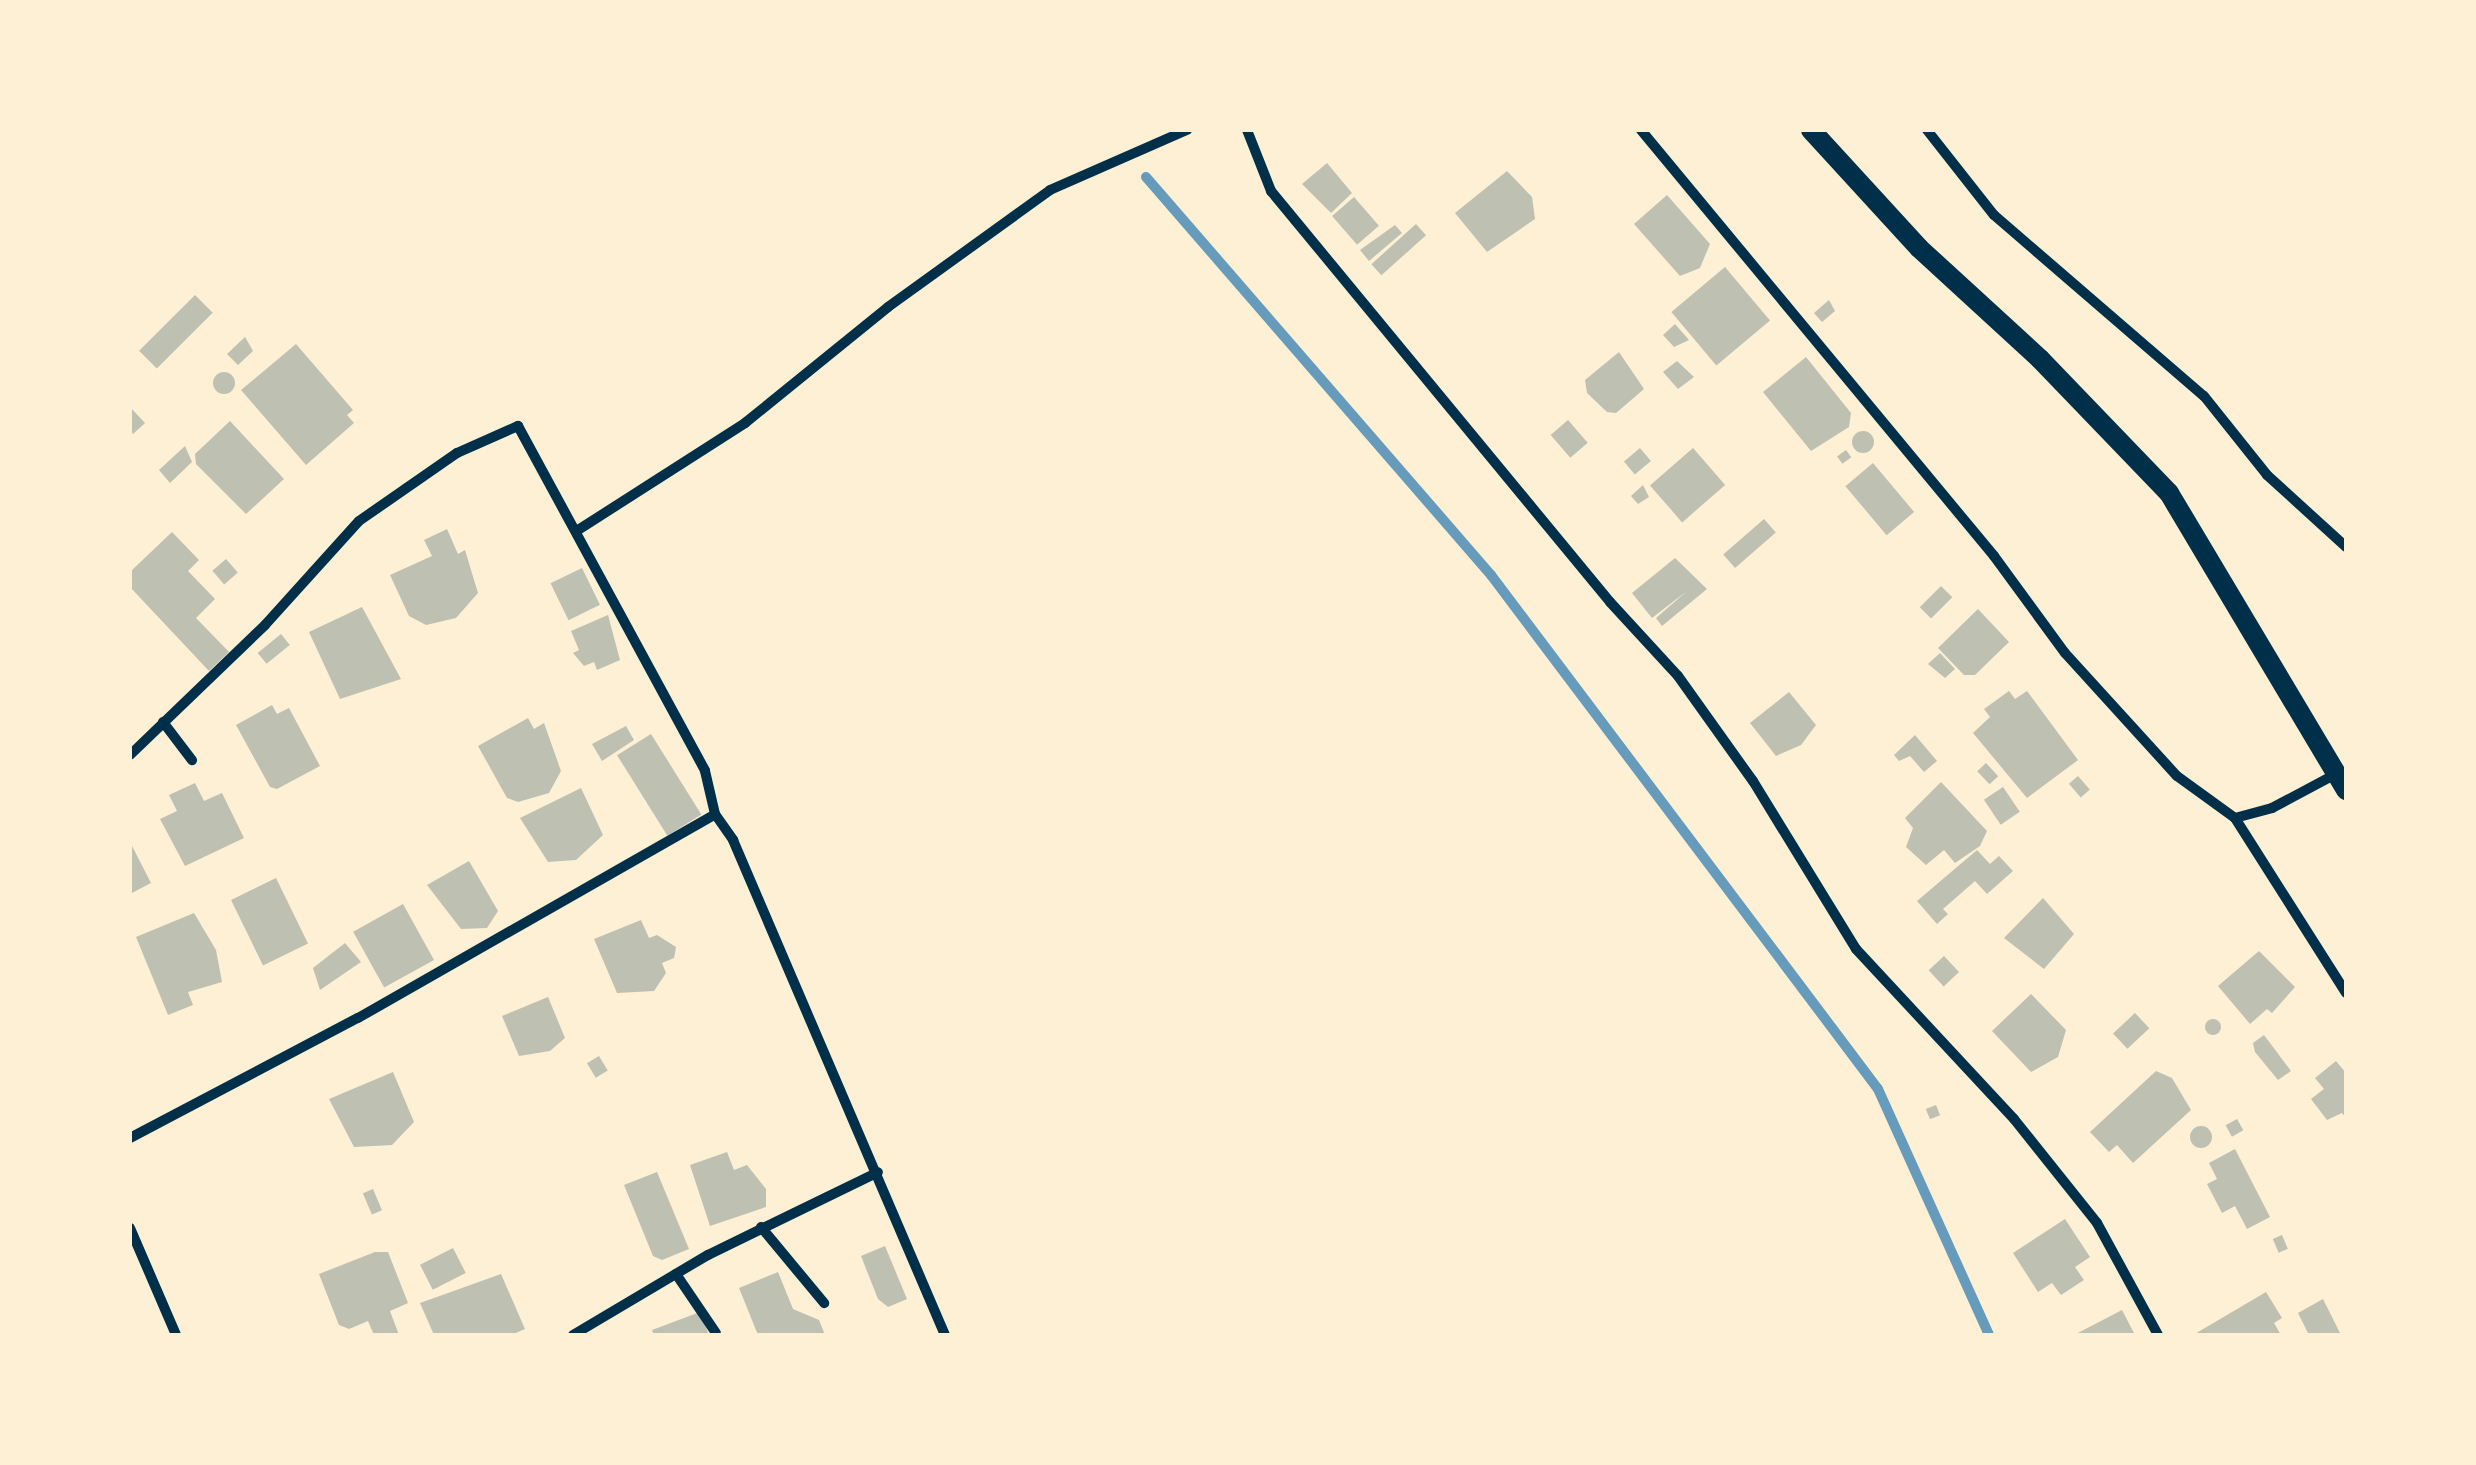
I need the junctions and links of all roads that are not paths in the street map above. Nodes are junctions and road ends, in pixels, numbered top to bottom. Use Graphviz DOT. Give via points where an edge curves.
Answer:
graph roads {
  1 [pos="1187,130"];
  2 [pos="1247,130"];
  3 [pos="1642,130"];
  4 [pos="1811,130"];
  5 [pos="1927,130"];
  6 [pos="578,530"];
  7 [pos="2346,547"];
  8 [pos="163,722"];
  9 [pos="130,755"];
  10 [pos="192,760"];
  11 [pos="2341,782"];
  12 [pos="715,814"];
  13 [pos="2234,818"];
  14 [pos="2346,993"];
  15 [pos="130,1138"];
  16 [pos="878,1172"];
  17 [pos="761,1227"];
  18 [pos="130,1228"];
  19 [pos="676,1274"];
  20 [pos="824,1304"];
  21 [pos="716,1333"];
  22 [pos="176,1335"];
  23 [pos="573,1335"];
  24 [pos="945,1335"];
  25 [pos="2158,1335"];
  1 -- 6 [label="street" via="1050,190 875,317 745,423"];
  2 -- 25 [label="street" via="1270,190 1678,676 1754,781 1856,949 2014,1119 2097,1222"];
  3 -- 13 [label="street" via="2121,719 2207,804"];
  4 -- 11 [label="main road" via="1919,248 2040,359 2169,493"];
  5 -- 7 [label="street" via="1994,215 2204,396 2267,476"];
  6 -- 8 [label="street" via="518,426 500,429 359,521 265,626"];
  6 -- 12 [label="street" via="705,771"];
  8 -- 9 [label="street"];
  8 -- 10 [label="street"];
  11 -- 13 [label="street"];
  12 -- 15 [label="street" via="358,1018"];
  12 -- 16 [label="street" via="724,820"];
  13 -- 14 [label="street"];
  16 -- 17 [label="street"];
  16 -- 24 [label="street"];
  17 -- 19 [label="street"];
  17 -- 20 [label="street"];
  18 -- 22 [label="street"];
  19 -- 21 [label="street"];
  19 -- 23 [label="street"];
}
